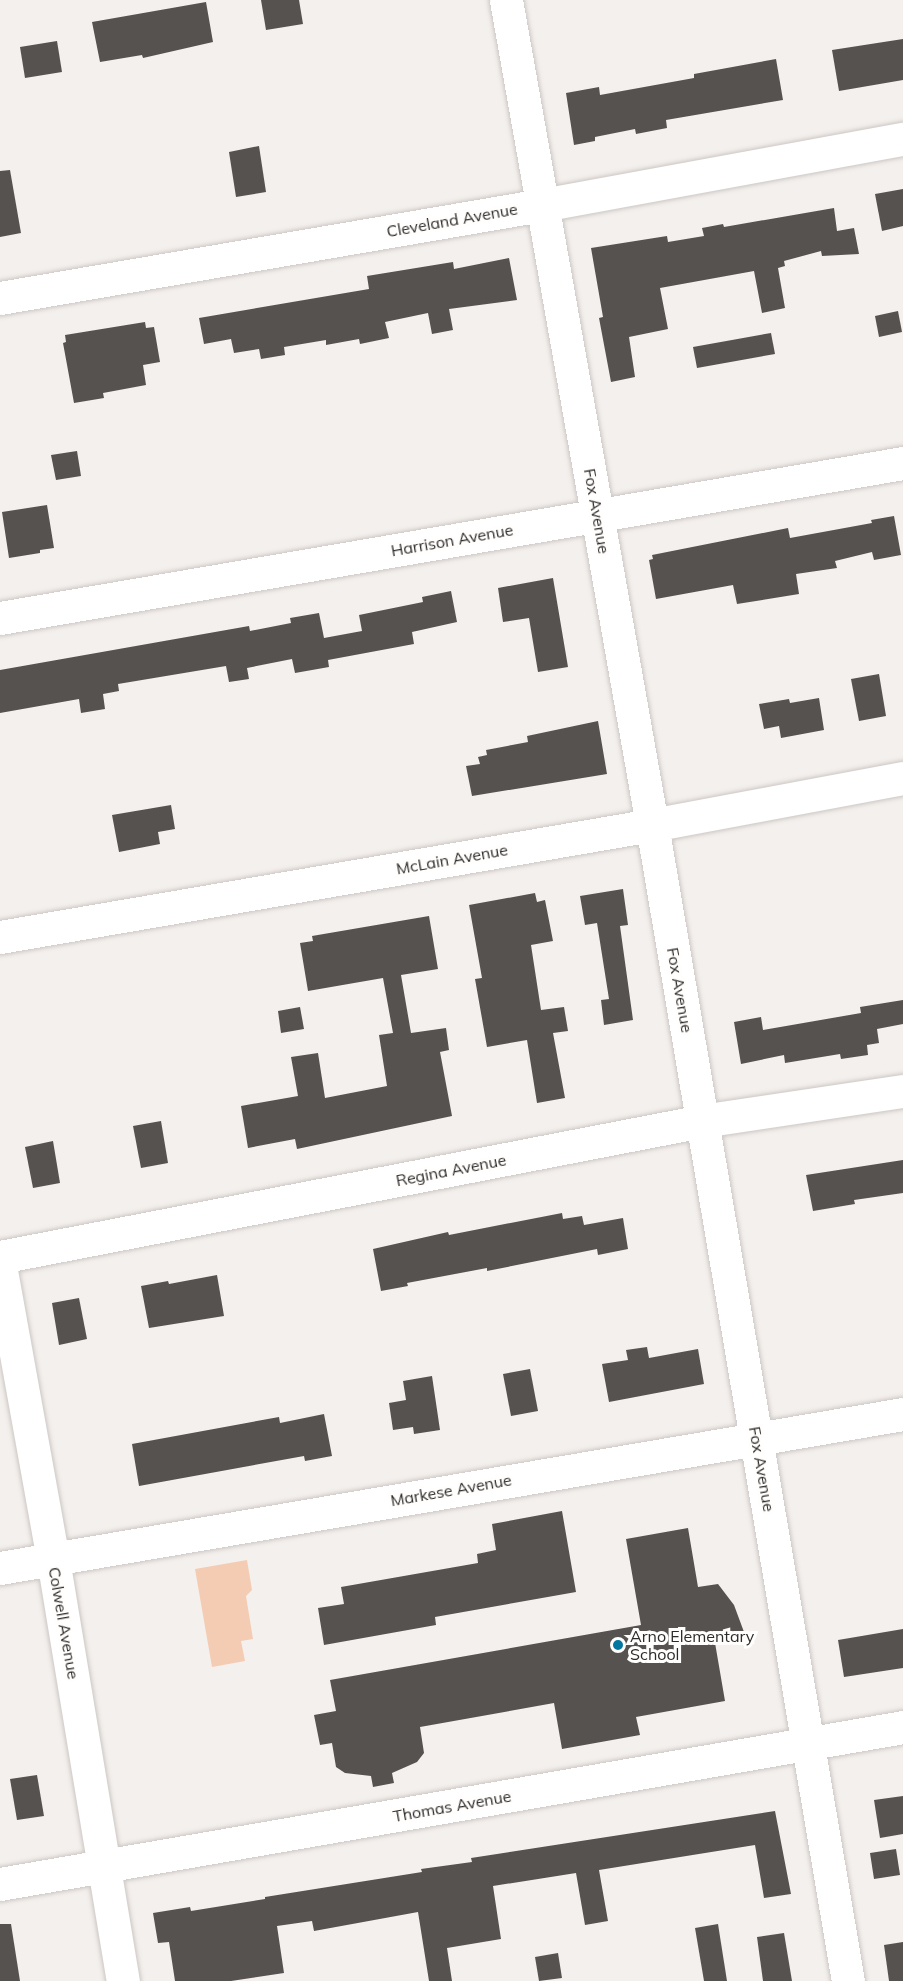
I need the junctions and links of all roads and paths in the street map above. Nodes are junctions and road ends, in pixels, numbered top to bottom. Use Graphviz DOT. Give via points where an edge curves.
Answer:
graph roads {
  1 [pos="506,0"];
  2 [pos="903,139"];
  3 [pos="542,205"];
  4 [pos="0,298"];
  5 [pos="903,463"];
  6 [pos="597,515"];
  7 [pos="0,618"];
  8 [pos="903,778"];
  9 [pos="652,825"];
  10 [pos="0,937"];
  11 [pos="903,1091"];
  12 [pos="702,1121"];
  13 [pos="0,1257"];
  14 [pos="0,1265"];
  15 [pos="903,1414"];
  16 [pos="757,1438"];
  17 [pos="53,1559"];
  18 [pos="0,1568"];
  19 [pos="903,1727"];
  20 [pos="809,1743"];
  21 [pos="104,1865"];
  22 [pos="0,1884"];
  23 [pos="123,1981"];
  24 [pos="848,1981"];
  1 -- 3 [label="street, Fox Avenue"];
  2 -- 3 [label="street, Cleveland Avenue"];
  3 -- 4 [label="street, Cleveland Avenue"];
  3 -- 6 [label="street, Fox Avenue"];
  5 -- 6 [label="street, Harrison Avenue"];
  6 -- 7 [label="street, Harrison Avenue"];
  6 -- 9 [label="street, Fox Avenue"];
  8 -- 9 [label="street, McLain Avenue"];
  9 -- 10 [label="street, McLain Avenue"];
  9 -- 12 [label="street, Fox Avenue"];
  11 -- 12 [label="street, Regina Avenue"];
  12 -- 13 [label="street, Regina Avenue"];
  12 -- 16 [label="street, Fox Avenue"];
  14 -- 17 [label="street, Colwell Avenue"];
  15 -- 16 [label="street, Markese Avenue"];
  16 -- 17 [label="street, Markese Avenue"];
  16 -- 20 [label="street, Fox Avenue"];
  17 -- 18 [label="street, Markese Avenue"];
  17 -- 21 [label="street, Colwell Avenue"];
  19 -- 20 [label="street, Thomas Avenue"];
  20 -- 21 [label="street, Thomas Avenue"];
  20 -- 24 [label="street, Fox Avenue"];
  21 -- 22 [label="street, Thomas Avenue"];
  21 -- 23 [label="street, Colwell Avenue"];
}
